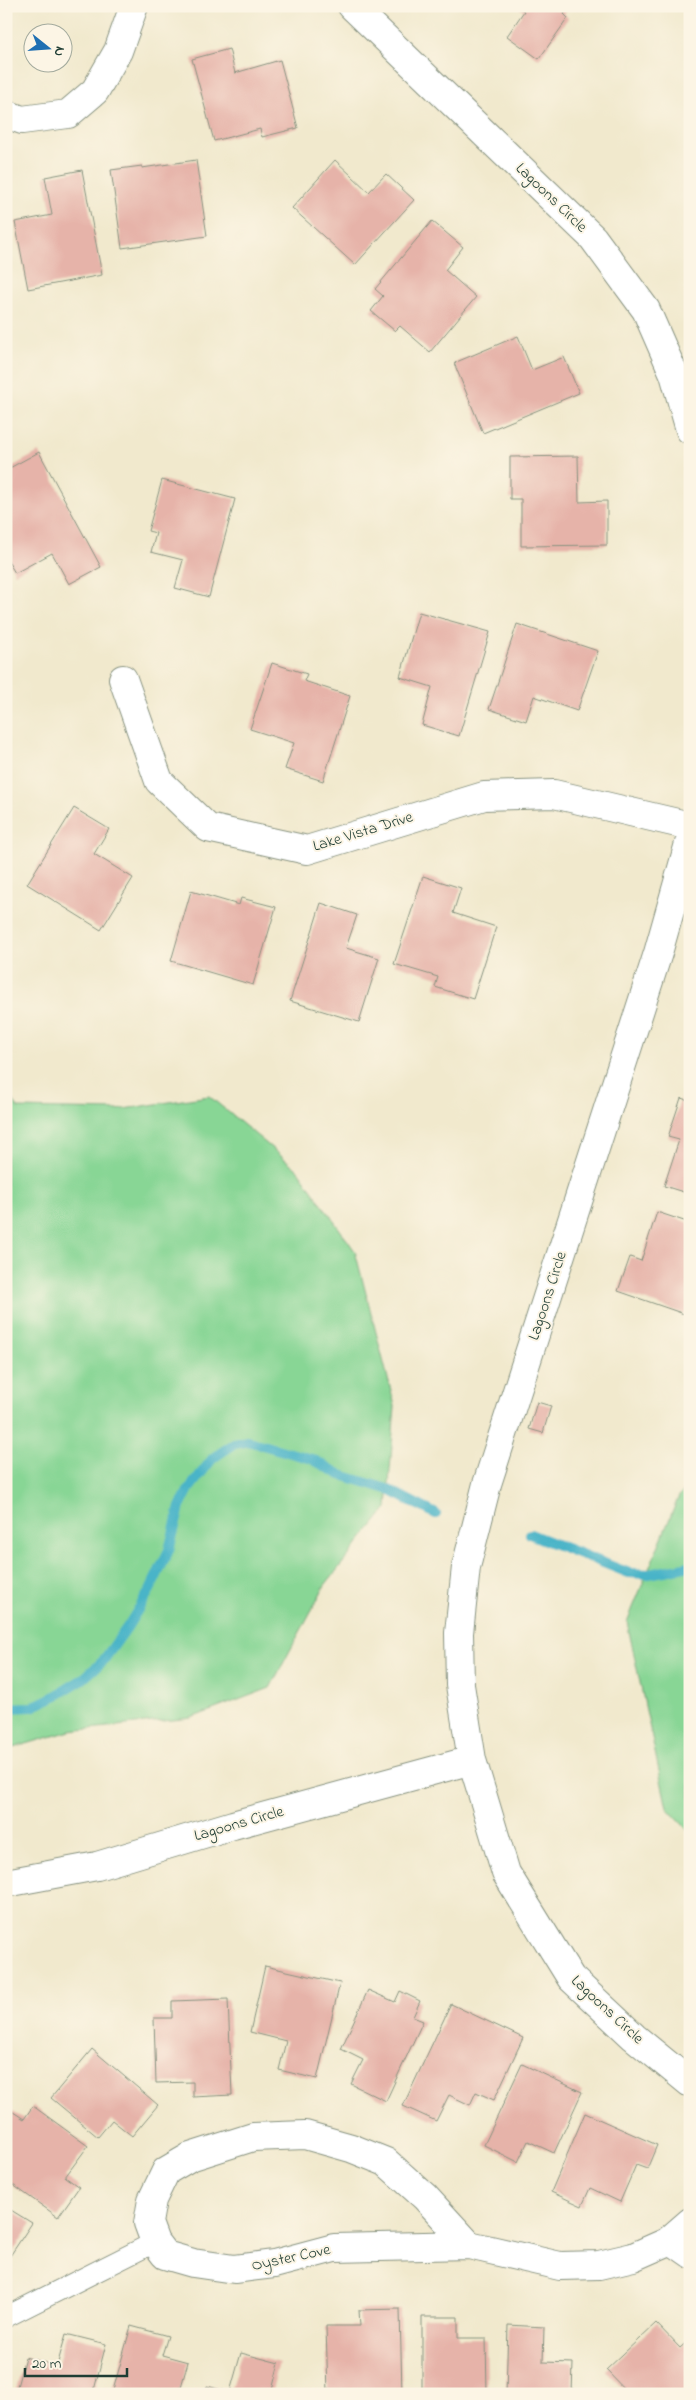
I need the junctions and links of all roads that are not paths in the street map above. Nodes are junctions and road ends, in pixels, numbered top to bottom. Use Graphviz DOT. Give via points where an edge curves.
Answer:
graph roads {
  1 [pos="134,6"];
  2 [pos="352,6"];
  3 [pos="6,114"];
  4 [pos="690,430"];
  5 [pos="123,679"];
  6 [pos="690,826"];
  7 [pos="690,840"];
  8 [pos="472,1760"];
  9 [pos="6,1883"];
  10 [pos="690,2083"];
  11 [pos="690,2222"];
  12 [pos="155,2242"];
  13 [pos="667,2242"];
  14 [pos="469,2244"];
  15 [pos="690,2258"];
  16 [pos="6,2317"];
  1 -- 3 [label="street" via="118,50 95,91 68,114 22,120"];
  2 -- 4 [label="street, Lagoons Circle" via="593,238 646,310 674,374"];
  5 -- 6 [label="street, Lake Vista Drive" via="159,781 208,828 307,850 484,796 554,794"];
  7 -- 8 [label="street, Lagoons Circle" via="658,953 487,1484 466,1567 459,1633 460,1685"];
  8 -- 9 [label="street, Lagoons Circle" via="97,1866"];
  8 -- 10 [label="street, Lagoons Circle" via="506,1873 571,1978 634,2037"];
  11 -- 13 [label="street, Oyster Cove"];
  12 -- 14 [label="street, Oyster Cove" via="165,2256 234,2269 274,2264 334,2248"];
  12 -- 14 [label="street" via="148,2223 152,2200 166,2171 190,2157 253,2137 305,2136 351,2148 386,2162 425,2197"];
  12 -- 16 [label="lane"];
  13 -- 14 [label="street, Oyster Cove" via="633,2257 599,2265 560,2266"];
  13 -- 15 [label="lane"];
}
